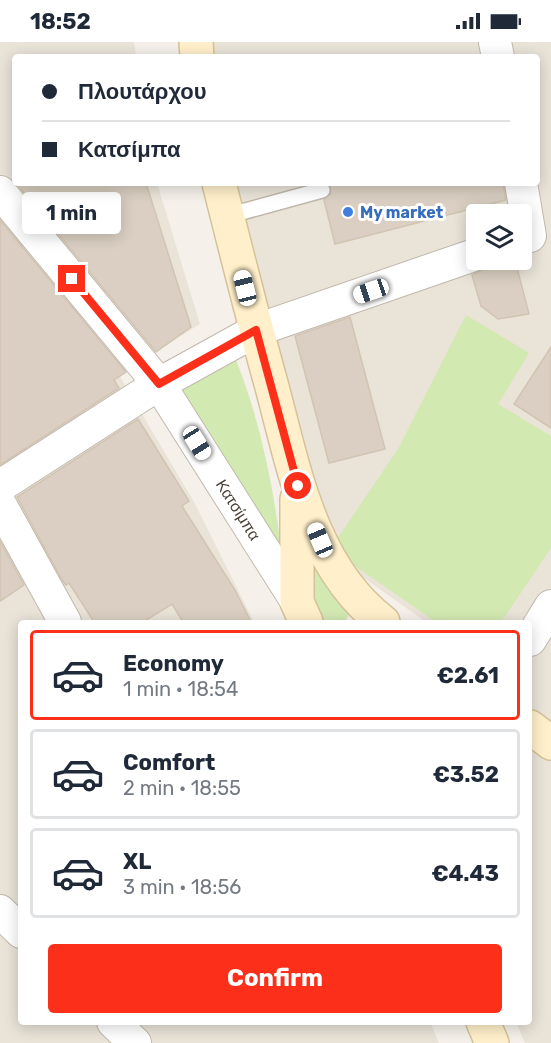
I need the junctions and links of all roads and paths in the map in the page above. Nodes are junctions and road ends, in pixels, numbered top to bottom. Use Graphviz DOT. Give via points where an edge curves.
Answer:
graph roads {
  1 [pos="220,186"];
  2 [pos="522,186"];
  3 [pos="322,190"];
  4 [pos="0,192"];
  5 [pos="227,216"];
  6 [pos="534,235"];
  7 [pos="466,258"];
  8 [pos="256,330"];
  9 [pos="159,384"];
  10 [pos="297,484"];
  11 [pos="0,486"];
  12 [pos="0,504"];
  13 [pos="551,606"];
  14 [pos="302,612"];
  15 [pos="64,620"];
  16 [pos="381,620"];
  17 [pos="532,637"];
  18 [pos="532,729"];
  19 [pos="551,743"];
  20 [pos="116,1025"];
  21 [pos="484,1025"];
  22 [pos="135,1043"];
  23 [pos="492,1043"];
  1 -- 5 [label="street"];
  2 -- 6 [label="street"];
  3 -- 5 [label="lane"];
  4 -- 9 [label="street, Κατσίμπα"];
  5 -- 8 [label="street"];
  7 -- 8 [label="street"];
  8 -- 9 [label="street"];
  8 -- 10 [label="street"];
  9 -- 11 [label="street"];
  9 -- 14 [label="street, Κατσίμπα"];
  10 -- 14 [label="street, Κατσίμπα"];
  10 -- 16 [label="street" via="328,558 354,596"];
  12 -- 15 [label="street"];
  13 -- 17 [label="street"];
  18 -- 19 [label="street"];
  20 -- 22 [label="street"];
  21 -- 23 [label="street"];
}
